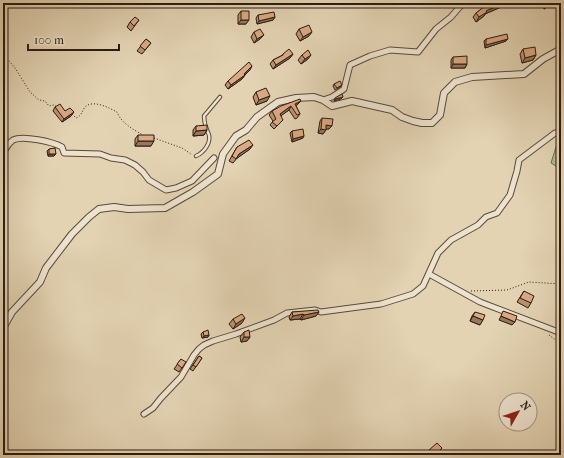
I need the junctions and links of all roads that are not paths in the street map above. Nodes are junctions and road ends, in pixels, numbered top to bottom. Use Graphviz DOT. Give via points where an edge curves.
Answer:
graph roads {
  1 [pos="463,3"];
  2 [pos="561,49"];
  3 [pos="220,97"];
  4 [pos="323,100"];
  5 [pos="561,132"];
  6 [pos="3,150"];
  7 [pos="196,156"];
  8 [pos="214,158"];
  9 [pos="429,274"];
  10 [pos="3,328"];
  11 [pos="561,333"];
  12 [pos="144,414"];
  1 -- 4 [label="street" via="436,29 418,52 390,50 350,65 344,89"];
  2 -- 4 [label="street" via="524,74 472,77 455,82 444,93 440,115 432,123 413,121 392,110 352,101 332,106"];
  3 -- 7 [label="lane" via="204,116 209,136 208,144 201,154"];
  4 -- 10 [label="street" via="314,97 278,102 257,117 229,144 223,154 218,174 165,208 128,209 114,206 99,209 72,234 46,268 40,282 12,312"];
  5 -- 9 [label="street" via="555,133 519,160 510,195 497,213 486,217 478,225 451,240 438,253"];
  6 -- 8 [label="street" via="8,144 21,138 55,143 62,147 64,153 100,154 125,160 166,190 192,180"];
  9 -- 11 [label="street" via="480,302"];
  9 -- 12 [label="street" via="423,286 413,294 381,304 321,312 315,310 287,313 212,341 199,349 181,377 153,408"];
}
